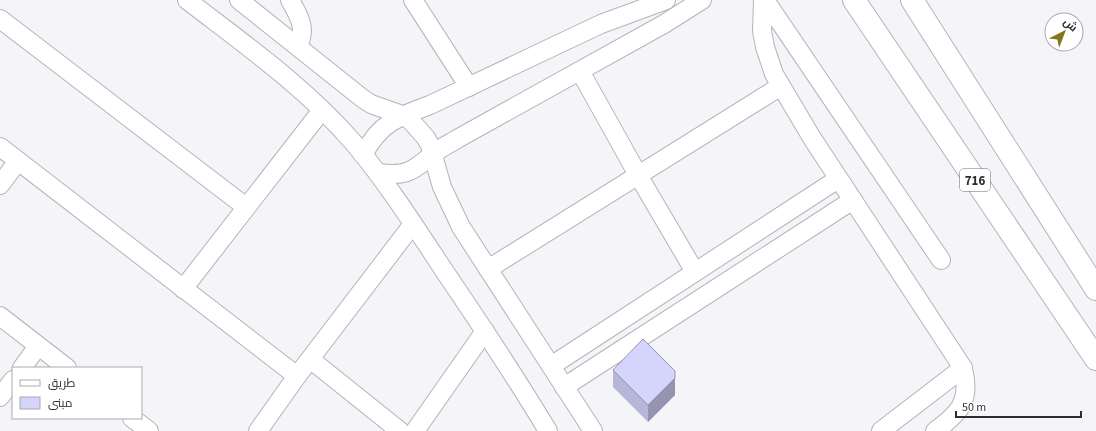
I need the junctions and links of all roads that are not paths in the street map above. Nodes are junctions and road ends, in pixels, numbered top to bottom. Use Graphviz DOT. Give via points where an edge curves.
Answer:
graph roads {
  1 [pos="187,0"];
  2 [pos="239,0"];
  3 [pos="290,0"];
  4 [pos="413,0"];
  5 [pos="666,0"];
  6 [pos="702,0"];
  7 [pos="764,0"];
  8 [pos="854,0"];
  9 [pos="912,0"];
  10 [pos="0,19"];
  11 [pos="298,46"];
  12 [pos="580,71"];
  13 [pos="781,86"];
  14 [pos="469,87"];
  15 [pos="322,110"];
  16 [pos="402,115"];
  17 [pos="0,148"];
  18 [pos="363,155"];
  19 [pos="432,155"];
  20 [pos="18,162"];
  21 [pos="378,173"];
  22 [pos="638,175"];
  23 [pos="838,179"];
  24 [pos="0,185"];
  25 [pos="853,200"];
  26 [pos="246,207"];
  27 [pos="413,224"];
  28 [pos="941,260"];
  29 [pos="488,269"];
  30 [pos="695,272"];
  31 [pos="183,289"];
  32 [pos="1096,289"];
  33 [pos="0,316"];
  34 [pos="485,331"];
  35 [pos="38,346"];
  36 [pos="310,359"];
  37 [pos="1096,359"];
  38 [pos="551,366"];
  39 [pos="23,367"];
  40 [pos="66,367"];
  41 [pos="963,368"];
  42 [pos="296,376"];
  43 [pos="12,381"];
  44 [pos="564,387"];
  45 [pos="0,397"];
  46 [pos="133,419"];
  47 [pos="149,431"];
  48 [pos="258,431"];
  49 [pos="400,431"];
  50 [pos="415,431"];
  51 [pos="548,431"];
  52 [pos="593,431"];
  53 [pos="880,431"];
  54 [pos="935,431"];
  1 -- 15 [label="street" via="290,80"];
  2 -- 11 [label="street"];
  3 -- 11 [label="street" via="302,23 302,36"];
  4 -- 14 [label="street"];
  5 -- 14 [label="street" via="601,24"];
  6 -- 12 [label="street"];
  7 -- 13 [label="street" via="762,31 765,47"];
  7 -- 28 [label="street"];
  8 -- 37 [label="main road, 716"];
  9 -- 32 [label="main road"];
  10 -- 26 [label="street"];
  11 -- 16 [label="street" via="371,104"];
  12 -- 19 [label="street"];
  12 -- 22 [label="street"];
  13 -- 22 [label="street"];
  13 -- 23 [label="street"];
  14 -- 16 [label="street" via="430,106"];
  15 -- 18 [label="street"];
  15 -- 26 [label="street"];
  16 -- 18 [label="street" via="379,132"];
  16 -- 19 [label="street" via="422,133 430,145"];
  17 -- 20 [label="street"];
  18 -- 21 [label="street"];
  19 -- 21 [label="street" via="408,172"];
  19 -- 29 [label="street" via="450,207"];
  20 -- 24 [label="street"];
  20 -- 31 [label="street"];
  21 -- 27 [label="street"];
  22 -- 29 [label="street"];
  22 -- 30 [label="street"];
  23 -- 25 [label="street"];
  23 -- 30 [label="street"];
  25 -- 41 [label="street"];
  25 -- 44 [label="street"];
  26 -- 31 [label="street"];
  27 -- 34 [label="street"];
  27 -- 36 [label="street"];
  29 -- 38 [label="street"];
  30 -- 38 [label="street"];
  31 -- 42 [label="street"];
  33 -- 35 [label="street"];
  34 -- 50 [label="street"];
  34 -- 51 [label="street"];
  35 -- 39 [label="street"];
  35 -- 40 [label="street"];
  36 -- 42 [label="street"];
  36 -- 49 [label="street"];
  38 -- 44 [label="street"];
  41 -- 53 [label="street"];
  41 -- 54 [label="street" via="966,385 962,403 952,419"];
  42 -- 48 [label="street"];
  43 -- 45 [label="street"];
  44 -- 52 [label="street"];
  46 -- 47 [label="street"];
}
